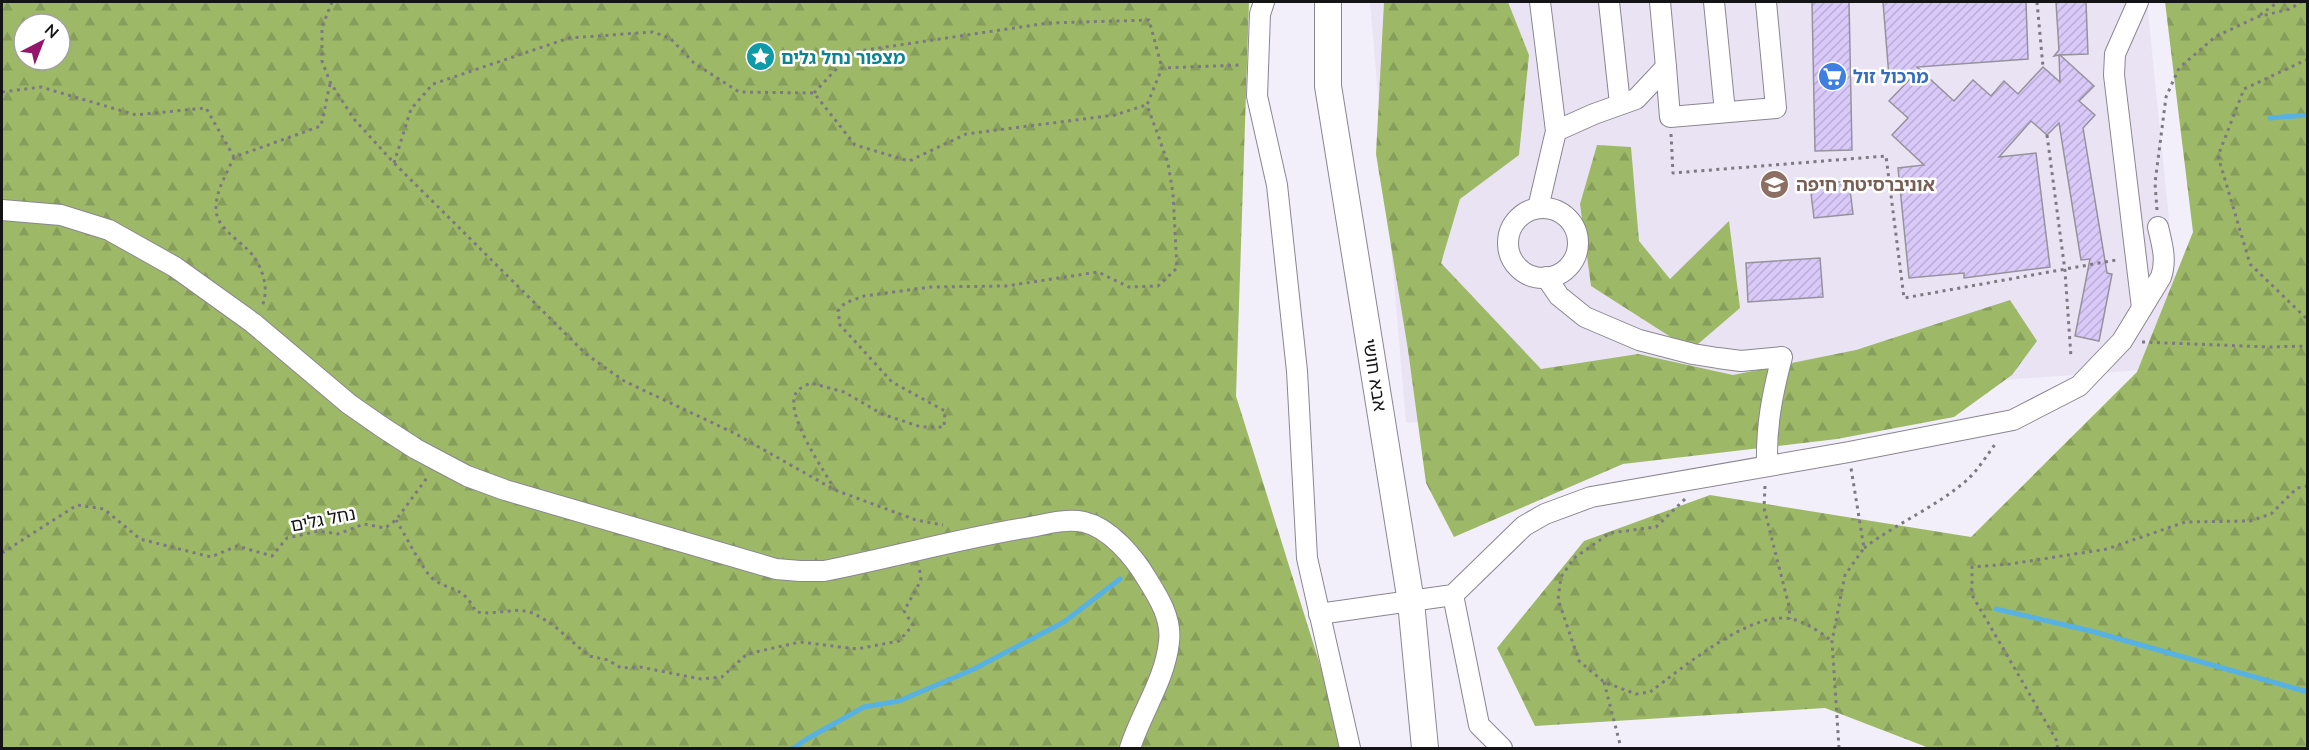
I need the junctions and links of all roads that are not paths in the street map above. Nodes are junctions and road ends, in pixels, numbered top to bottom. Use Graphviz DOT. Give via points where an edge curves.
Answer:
graph roads {
  1 [pos="1264,2"];
  2 [pos="1328,2"];
  3 [pos="1539,2"];
  4 [pos="1610,2"];
  5 [pos="1660,2"];
  6 [pos="1714,2"];
  7 [pos="1766,2"];
  8 [pos="2138,2"];
  9 [pos="1666,67"];
  10 [pos="1620,104"];
  11 [pos="1725,112"];
  12 [pos="1556,131"];
  13 [pos="1538,208"];
  14 [pos="2,210"];
  15 [pos="2158,227"];
  16 [pos="1546,277"];
  17 [pos="2142,308"];
  18 [pos="1767,466"];
  19 [pos="1453,595"];
  20 [pos="1411,603"];
  21 [pos="1319,614"];
  22 [pos="1130,748"];
  23 [pos="1350,748"];
  24 [pos="1425,748"];
  25 [pos="1502,748"];
  1 -- 21 [label="street" via="1260,14 1257,96 1277,185 1297,371 1307,558"];
  2 -- 20 [label="main road, אבא חושי" via="1328,86"];
  3 -- 12 [label="street"];
  4 -- 10 [label="street"];
  5 -- 9 [label="street"];
  6 -- 11 [label="street"];
  7 -- 11 [label="street" via="1776,108"];
  8 -- 17 [label="street" via="2115,54 2114,75"];
  9 -- 10 [label="street" via="1636,99"];
  9 -- 11 [label="street" via="1671,117"];
  10 -- 12 [label="street"];
  12 -- 13 [label="street"];
  13 -- 16 [label="street" via="1517,219 1508,240 1509,252 1523,272"];
  13 -- 16 [label="street" via="1560,212 1568,219 1577,239 1577,250 1566,268"];
  14 -- 22 [label="street" via="61,215 109,230 175,267 254,322 349,404 382,427 468,476 505,490 776,568 800,571 824,571 1065,521 1083,522 1100,529 1140,566 1164,606 1170,639 1165,667 1137,724"];
  15 -- 17 [label="street" via="2164,268"];
  16 -- 18 [label="street" via="1559,296 1585,317 1639,339 1693,354 1741,361 1782,357 1770,400"];
  17 -- 18 [label="street" via="2122,341 2079,386 2013,420"];
  18 -- 19 [label="street" via="1591,496 1545,514 1524,526"];
  19 -- 20 [label="street"];
  19 -- 25 [label="street" via="1479,725"];
  20 -- 21 [label="street"];
  20 -- 24 [label="main road, אבא חושי"];
  21 -- 23 [label="street"];
}
